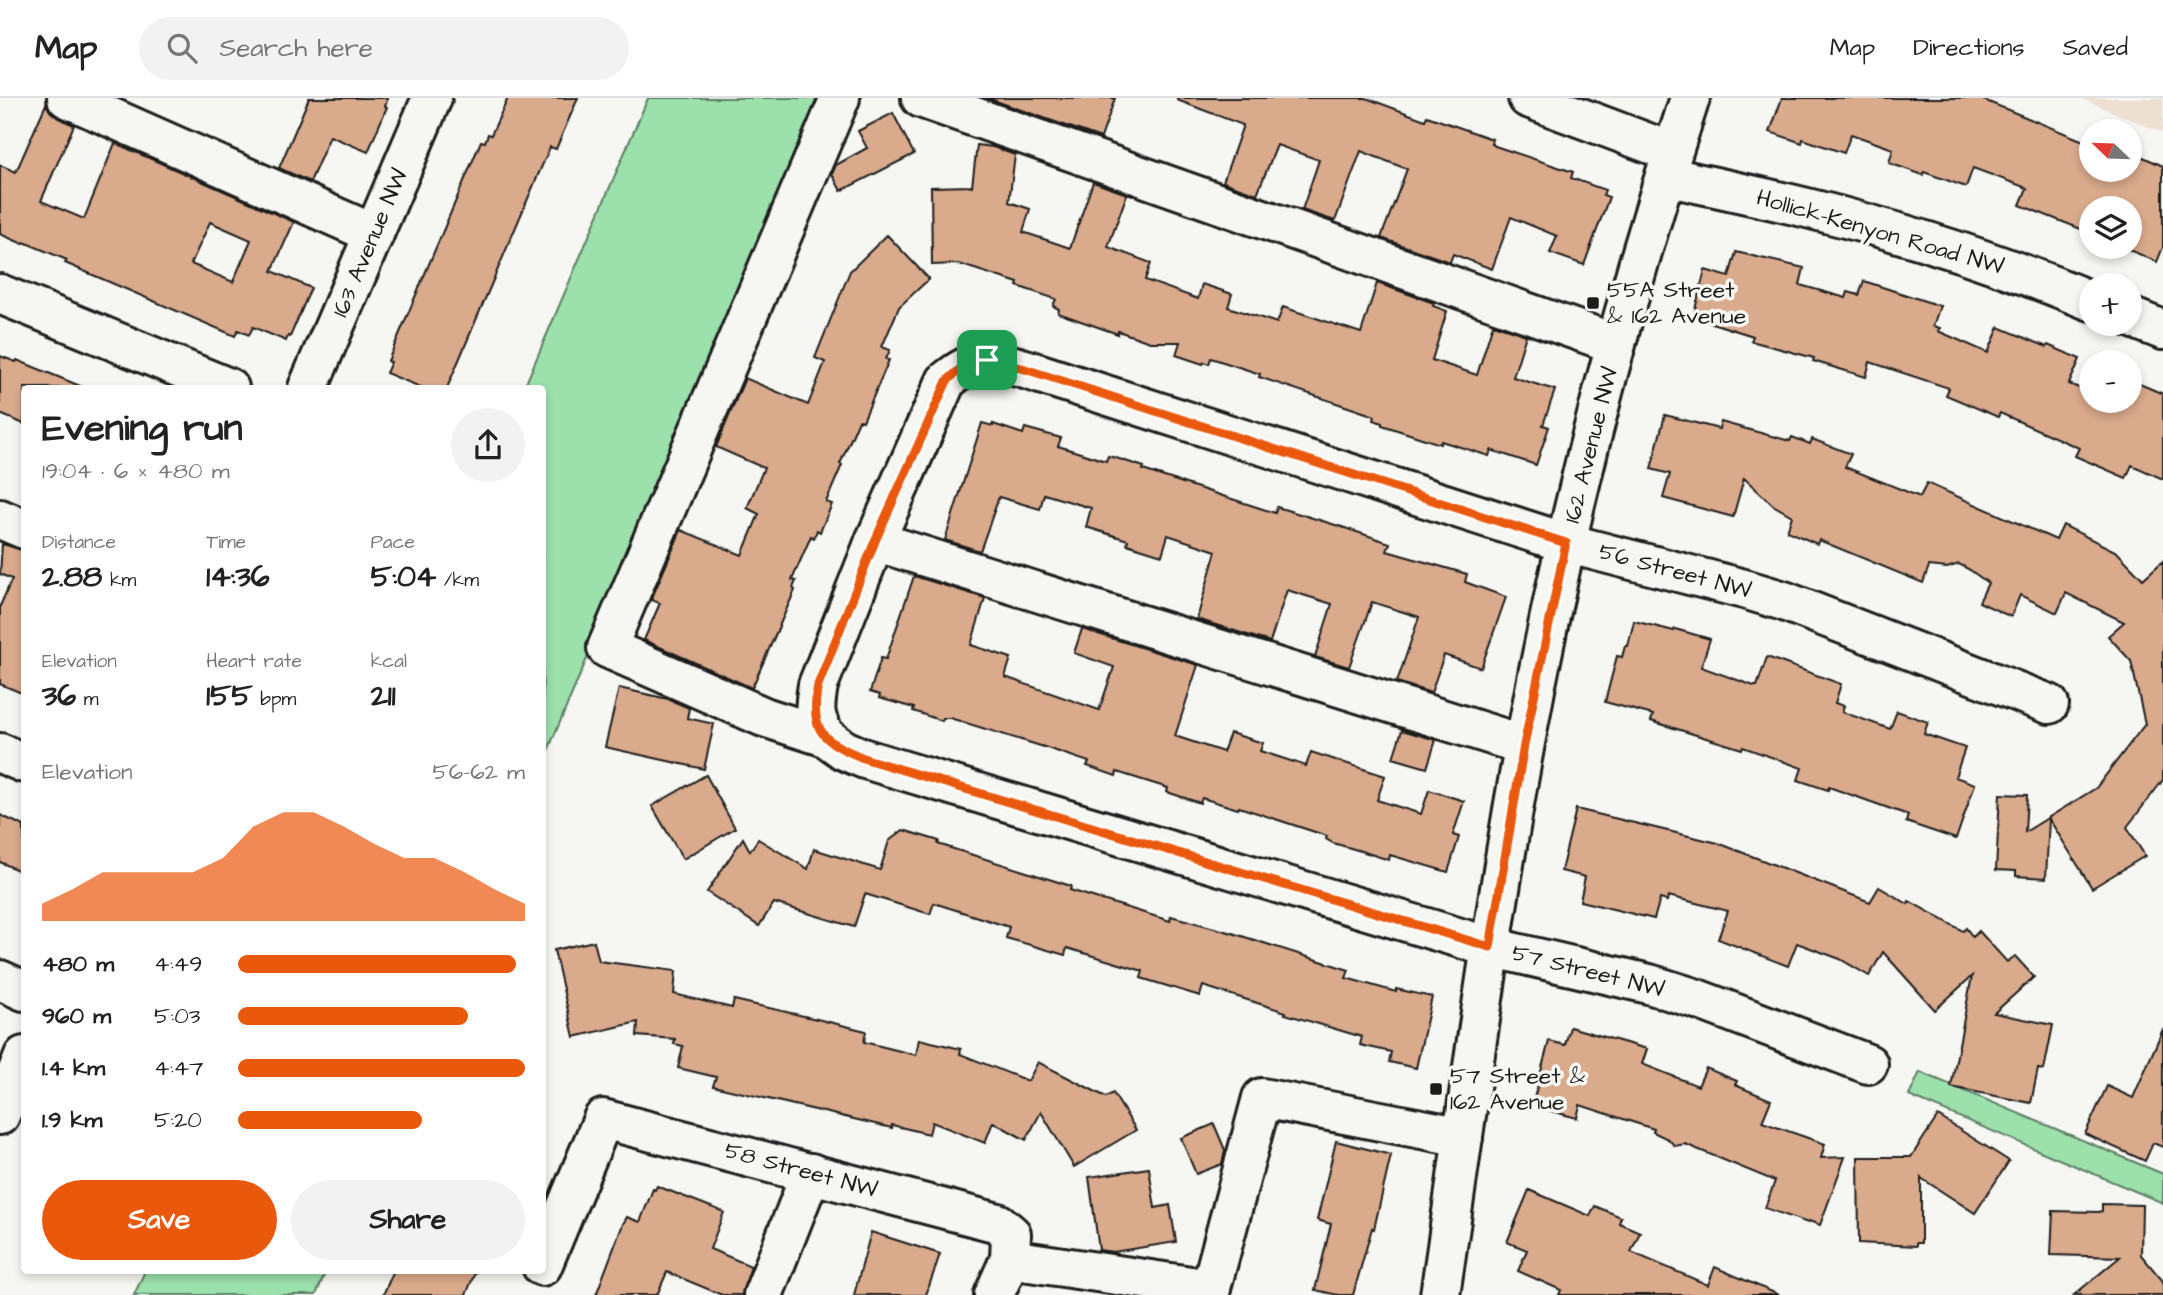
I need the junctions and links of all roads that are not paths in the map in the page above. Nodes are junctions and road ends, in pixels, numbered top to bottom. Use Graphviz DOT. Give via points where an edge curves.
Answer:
graph roads {
  1 [pos="67,98"];
  2 [pos="432,98"];
  3 [pos="840,98"];
  4 [pos="921,98"];
  5 [pos="1528,98"];
  6 [pos="1690,98"];
  7 [pos="1669,164"];
  8 [pos="374,234"];
  9 [pos="0,294"];
  10 [pos="2079,296"];
  11 [pos="2142,322"];
  12 [pos="2163,330"];
  13 [pos="1616,344"];
  14 [pos="222,385"];
  15 [pos="309,385"];
  16 [pos="0,519"];
  17 [pos="21,528"];
  18 [pos="875,541"];
  19 [pos="1566,543"];
  20 [pos="2049,704"];
  21 [pos="826,737"];
  22 [pos="1524,745"];
  23 [pos="0,753"];
  24 [pos="21,762"];
  25 [pos="1490,947"];
  26 [pos="0,980"];
  27 [pos="21,990"];
  28 [pos="21,1063"];
  29 [pos="1868,1064"];
  30 [pos="0,1115"];
  31 [pos="1463,1137"];
  32 [pos="811,1173"];
  33 [pos="546,1258"];
  34 [pos="1010,1259"];
  35 [pos="540,1274"];
  36 [pos="1210,1292"];
  37 [pos="531,1295"];
  38 [pos="763,1295"];
  39 [pos="994,1295"];
  40 [pos="1440,1295"];
  1 -- 8 [label="street"];
  2 -- 8 [label="street, 163 Avenue NW"];
  3 -- 21 [label="street, 57 Street NW" via="607,648 764,717"];
  4 -- 13 [label="street"];
  5 -- 7 [label="street, Hollick-Kenyon Road NW"];
  6 -- 7 [label="street, 162 Avenue NW"];
  7 -- 10 [label="street, Hollick-Kenyon Road NW" via="1990,261"];
  7 -- 13 [label="street, 162 Avenue NW"];
  8 -- 15 [label="street, 163 Avenue NW"];
  9 -- 14 [label="street"];
  11 -- 12 [label="street"];
  13 -- 19 [label="street, 162 Avenue NW"];
  16 -- 17 [label="street"];
  18 -- 19 [label="street, 56 Street NW" via="947,381 960,369 987,360"];
  18 -- 21 [label="street" via="818,685 814,709"];
  18 -- 22 [label="street"];
  19 -- 20 [label="street, 56 Street NW" via="1784,601"];
  19 -- 22 [label="street, 162 Avenue NW"];
  21 -- 25 [label="street, 57 Street NW" via="866,759"];
  22 -- 25 [label="street, 162 Avenue NW"];
  23 -- 24 [label="street"];
  25 -- 29 [label="street, 57 Street NW" via="1697,999"];
  25 -- 31 [label="street, 162 Avenue NW"];
  26 -- 27 [label="street"];
  28 -- 30 [label="street"];
  31 -- 36 [label="street" via="1262,1098"];
  31 -- 40 [label="street, 162 Avenue NW"];
  32 -- 33 [label="street, 58 Street NW" via="603,1119"];
  32 -- 34 [label="street, 58 Street NW" via="998,1223 1012,1234"];
  32 -- 38 [label="street"];
  34 -- 36 [label="street"];
  34 -- 39 [label="street"];
  35 -- 37 [label="street"];
}
